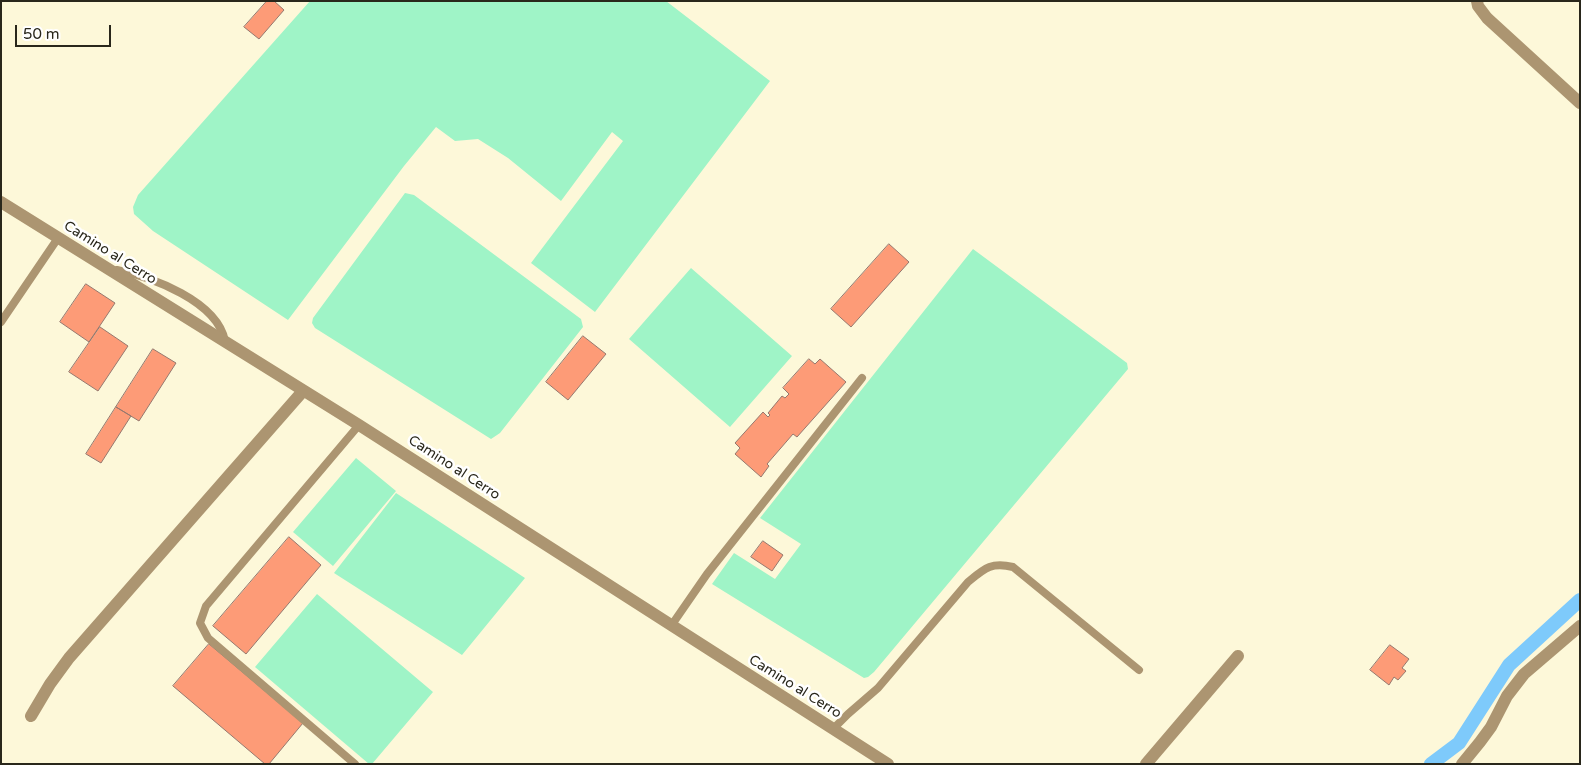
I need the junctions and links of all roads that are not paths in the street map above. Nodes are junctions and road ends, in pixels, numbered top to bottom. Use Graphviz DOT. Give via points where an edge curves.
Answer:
graph roads {
  1 [pos="1477,1"];
  2 [pos="1580,103"];
  3 [pos="1,202"];
  4 [pos="58,238"];
  5 [pos="105,268"];
  6 [pos="1,322"];
  7 [pos="226,343"];
  8 [pos="862,378"];
  9 [pos="303,391"];
  10 [pos="359,425"];
  11 [pos="671,626"];
  12 [pos="1580,626"];
  13 [pos="1238,656"];
  14 [pos="1139,670"];
  15 [pos="31,716"];
  16 [pos="833,729"];
  17 [pos="355,764"];
  18 [pos="888,764"];
  19 [pos="1146,764"];
  20 [pos="1462,764"];
  1 -- 2 [label="street" via="1487,18"];
  3 -- 4 [label="street, Camino al Cerro"];
  4 -- 5 [label="street, Camino al Cerro"];
  4 -- 6 [label="lane"];
  5 -- 7 [label="street, Camino al Cerro"];
  5 -- 7 [label="lane" via="149,279 185,296 214,317"];
  7 -- 9 [label="street, Camino al Cerro"];
  8 -- 11 [label="lane" via="707,574"];
  9 -- 10 [label="street, Camino al Cerro"];
  9 -- 15 [label="street" via="68,658"];
  10 -- 11 [label="street, Camino al Cerro"];
  10 -- 17 [label="lane" via="206,606 200,623 208,638"];
  11 -- 16 [label="street, Camino al Cerro"];
  12 -- 20 [label="street" via="1524,674 1507,696 1491,727"];
  13 -- 19 [label="street"];
  14 -- 16 [label="lane" via="1013,567 999,564 984,569 968,582 878,688"];
  16 -- 18 [label="street, Camino al Cerro"];
}
